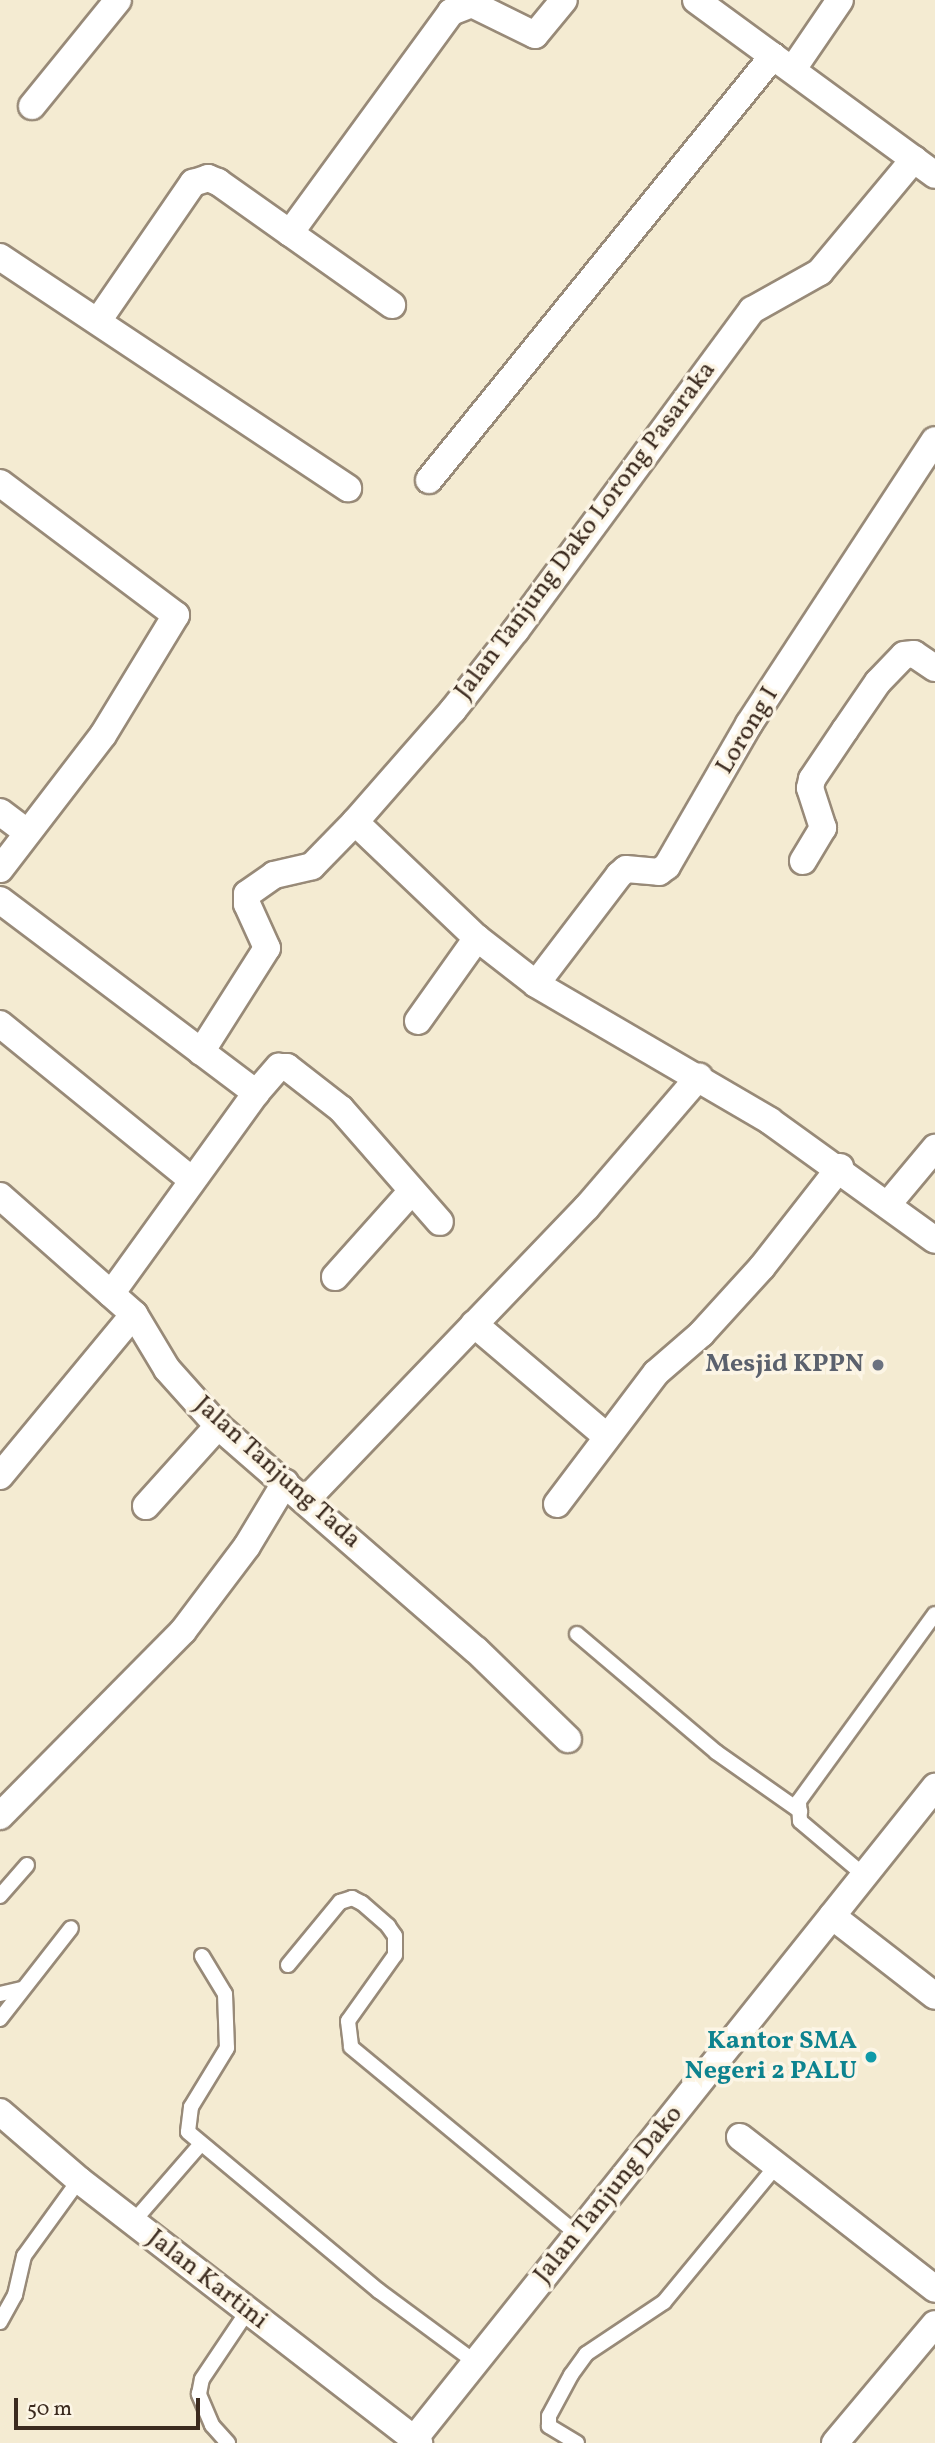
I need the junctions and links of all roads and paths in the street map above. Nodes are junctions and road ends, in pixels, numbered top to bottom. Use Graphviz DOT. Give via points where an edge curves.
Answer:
graph roads {
  1 [pos="118,0"];
  2 [pos="564,0"];
  3 [pos="696,0"];
  4 [pos="841,0"];
  5 [pos="783,62"];
  6 [pos="32,106"];
  7 [pos="925,167"];
  8 [pos="290,233"];
  9 [pos="2,262"];
  10 [pos="391,305"];
  11 [pos="98,321"];
  12 [pos="935,440"];
  13 [pos="429,480"];
  14 [pos="0,482"];
  15 [pos="348,488"];
  16 [pos="935,668"];
  17 [pos="0,812"];
  18 [pos="355,822"];
  19 [pos="27,832"];
  20 [pos="803,861"];
  21 [pos="0,869"];
  22 [pos="0,900"];
  23 [pos="477,939"];
  24 [pos="536,984"];
  25 [pos="418,1021"];
  26 [pos="0,1024"];
  27 [pos="201,1052"];
  28 [pos="699,1077"];
  29 [pos="256,1093"];
  30 [pos="935,1148"];
  31 [pos="840,1167"];
  32 [pos="192,1180"];
  33 [pos="412,1191"];
  34 [pos="0,1196"];
  35 [pos="889,1203"];
  36 [pos="440,1222"];
  37 [pos="935,1240"];
  38 [pos="335,1277"];
  39 [pos="111,1294"];
  40 [pos="134,1314"];
  41 [pos="474,1324"];
  42 [pos="218,1426"];
  43 [pos="605,1434"];
  44 [pos="0,1476"];
  45 [pos="285,1483"];
  46 [pos="305,1501"];
  47 [pos="557,1504"];
  48 [pos="146,1506"];
  49 [pos="935,1614"];
  50 [pos="577,1634"];
  51 [pos="568,1739"];
  52 [pos="935,1787"];
  53 [pos="800,1811"];
  54 [pos="0,1816"];
  55 [pos="935,1822"];
  56 [pos="894,1840"];
  57 [pos="27,1865"];
  58 [pos="865,1876"];
  59 [pos="0,1896"];
  60 [pos="832,1916"];
  61 [pos="71,1928"];
  62 [pos="202,1956"];
  63 [pos="288,1965"];
  64 [pos="22,1989"];
  65 [pos="934,1993"];
  66 [pos="0,1994"];
  67 [pos="0,2019"];
  68 [pos="0,2112"];
  69 [pos="740,2137"];
  70 [pos="200,2145"];
  71 [pos="776,2166"];
  72 [pos="79,2180"];
  73 [pos="133,2222"];
  74 [pos="577,2234"];
  75 [pos="935,2289"];
  76 [pos="247,2312"];
  77 [pos="0,2322"];
  78 [pos="935,2324"];
  79 [pos="475,2362"];
  80 [pos="415,2442"];
  81 [pos="228,2443"];
  82 [pos="577,2443"];
  83 [pos="835,2443"];
  1 -- 6 [label="street"];
  2 -- 8 [label="street" via="534,35 472,4 452,12"];
  3 -- 5 [label="street"];
  4 -- 5 [label="street"];
  5 -- 7 [label="street"];
  5 -- 13 [label="street"];
  7 -- 18 [label="street, Jalan Tanjung Dako Lorong Pasaraka" via="820,272 752,310 516,630"];
  8 -- 10 [label="street"];
  8 -- 11 [label="street" via="218,181 200,180 178,200"];
  9 -- 11 [label="street"];
  11 -- 15 [label="street"];
  12 -- 24 [label="street, Lorong I" via="749,724 667,866 659,872 626,869 619,875"];
  14 -- 19 [label="street" via="176,615 103,735"];
  16 -- 20 [label="street" via="914,654 904,655 878,682 845,730 812,779 810,788 823,828"];
  17 -- 19 [label="street"];
  18 -- 23 [label="street"];
  18 -- 27 [label="street, Jalan Tanjung Dako Lorong Pasaraka" via="312,866 274,875 247,894 267,948"];
  19 -- 21 [label="street"];
  22 -- 27 [label="street"];
  23 -- 24 [label="street"];
  23 -- 25 [label="street"];
  24 -- 28 [label="street"];
  26 -- 32 [label="street"];
  27 -- 29 [label="street"];
  28 -- 31 [label="street"];
  28 -- 41 [label="street" via="587,1207"];
  29 -- 32 [label="street"];
  29 -- 33 [label="street" via="279,1067 287,1067 341,1109"];
  30 -- 35 [label="street"];
  31 -- 35 [label="street"];
  31 -- 43 [label="street" via="762,1267 701,1334 656,1373"];
  32 -- 39 [label="street"];
  33 -- 36 [label="street"];
  33 -- 38 [label="street"];
  34 -- 39 [label="street, Jalan Tanjung Tada"];
  35 -- 37 [label="street"];
  39 -- 40 [label="street, Jalan Tanjung Tada"];
  40 -- 42 [label="street, Jalan Tanjung Tada" via="167,1369"];
  40 -- 44 [label="street"];
  41 -- 43 [label="street"];
  41 -- 46 [label="street"];
  42 -- 45 [label="street, Jalan Tanjung Tada"];
  42 -- 48 [label="street"];
  43 -- 47 [label="street"];
  45 -- 46 [label="street, Jalan Tanjung Tada"];
  45 -- 54 [label="street" via="247,1546 183,1632"];
  46 -- 51 [label="street, Jalan Tanjung Tada" via="476,1650"];
  49 -- 53 [label="lane" via="799,1801"];
  50 -- 53 [label="lane" via="716,1752"];
  52 -- 56 [label="street, Jalan Tanjung Dako"];
  53 -- 58 [label="lane" via="800,1821"];
  55 -- 56 [label="street"];
  56 -- 58 [label="street, Jalan Tanjung Dako"];
  57 -- 59 [label="lane"];
  58 -- 60 [label="street, Jalan Tanjung Dako"];
  60 -- 65 [label="street"];
  60 -- 74 [label="street, Jalan Tanjung Dako"];
  61 -- 64 [label="lane"];
  62 -- 70 [label="lane" via="225,1994 227,2048 186,2120 188,2132"];
  63 -- 74 [label="lane" via="340,1902 352,1898 362,1903 388,1926 395,1936 395,1955 348,2021 351,2048"];
  64 -- 66 [label="lane"];
  64 -- 67 [label="lane"];
  68 -- 72 [label="street, Jalan Kartini"];
  69 -- 71 [label="street"];
  70 -- 73 [label="lane"];
  70 -- 79 [label="lane"];
  71 -- 75 [label="street"];
  71 -- 82 [label="lane" via="664,2302 586,2354 549,2416 550,2426"];
  72 -- 73 [label="street, Jalan Kartini"];
  72 -- 77 [label="lane" via="23,2256 15,2295"];
  73 -- 76 [label="street, Jalan Kartini"];
  74 -- 79 [label="street, Jalan Tanjung Dako"];
  76 -- 80 [label="street, Jalan Kartini"];
  76 -- 81 [label="lane" via="202,2379 199,2393 212,2425"];
  78 -- 83 [label="street"];
  79 -- 80 [label="street, Jalan Tanjung Dako"];
}
